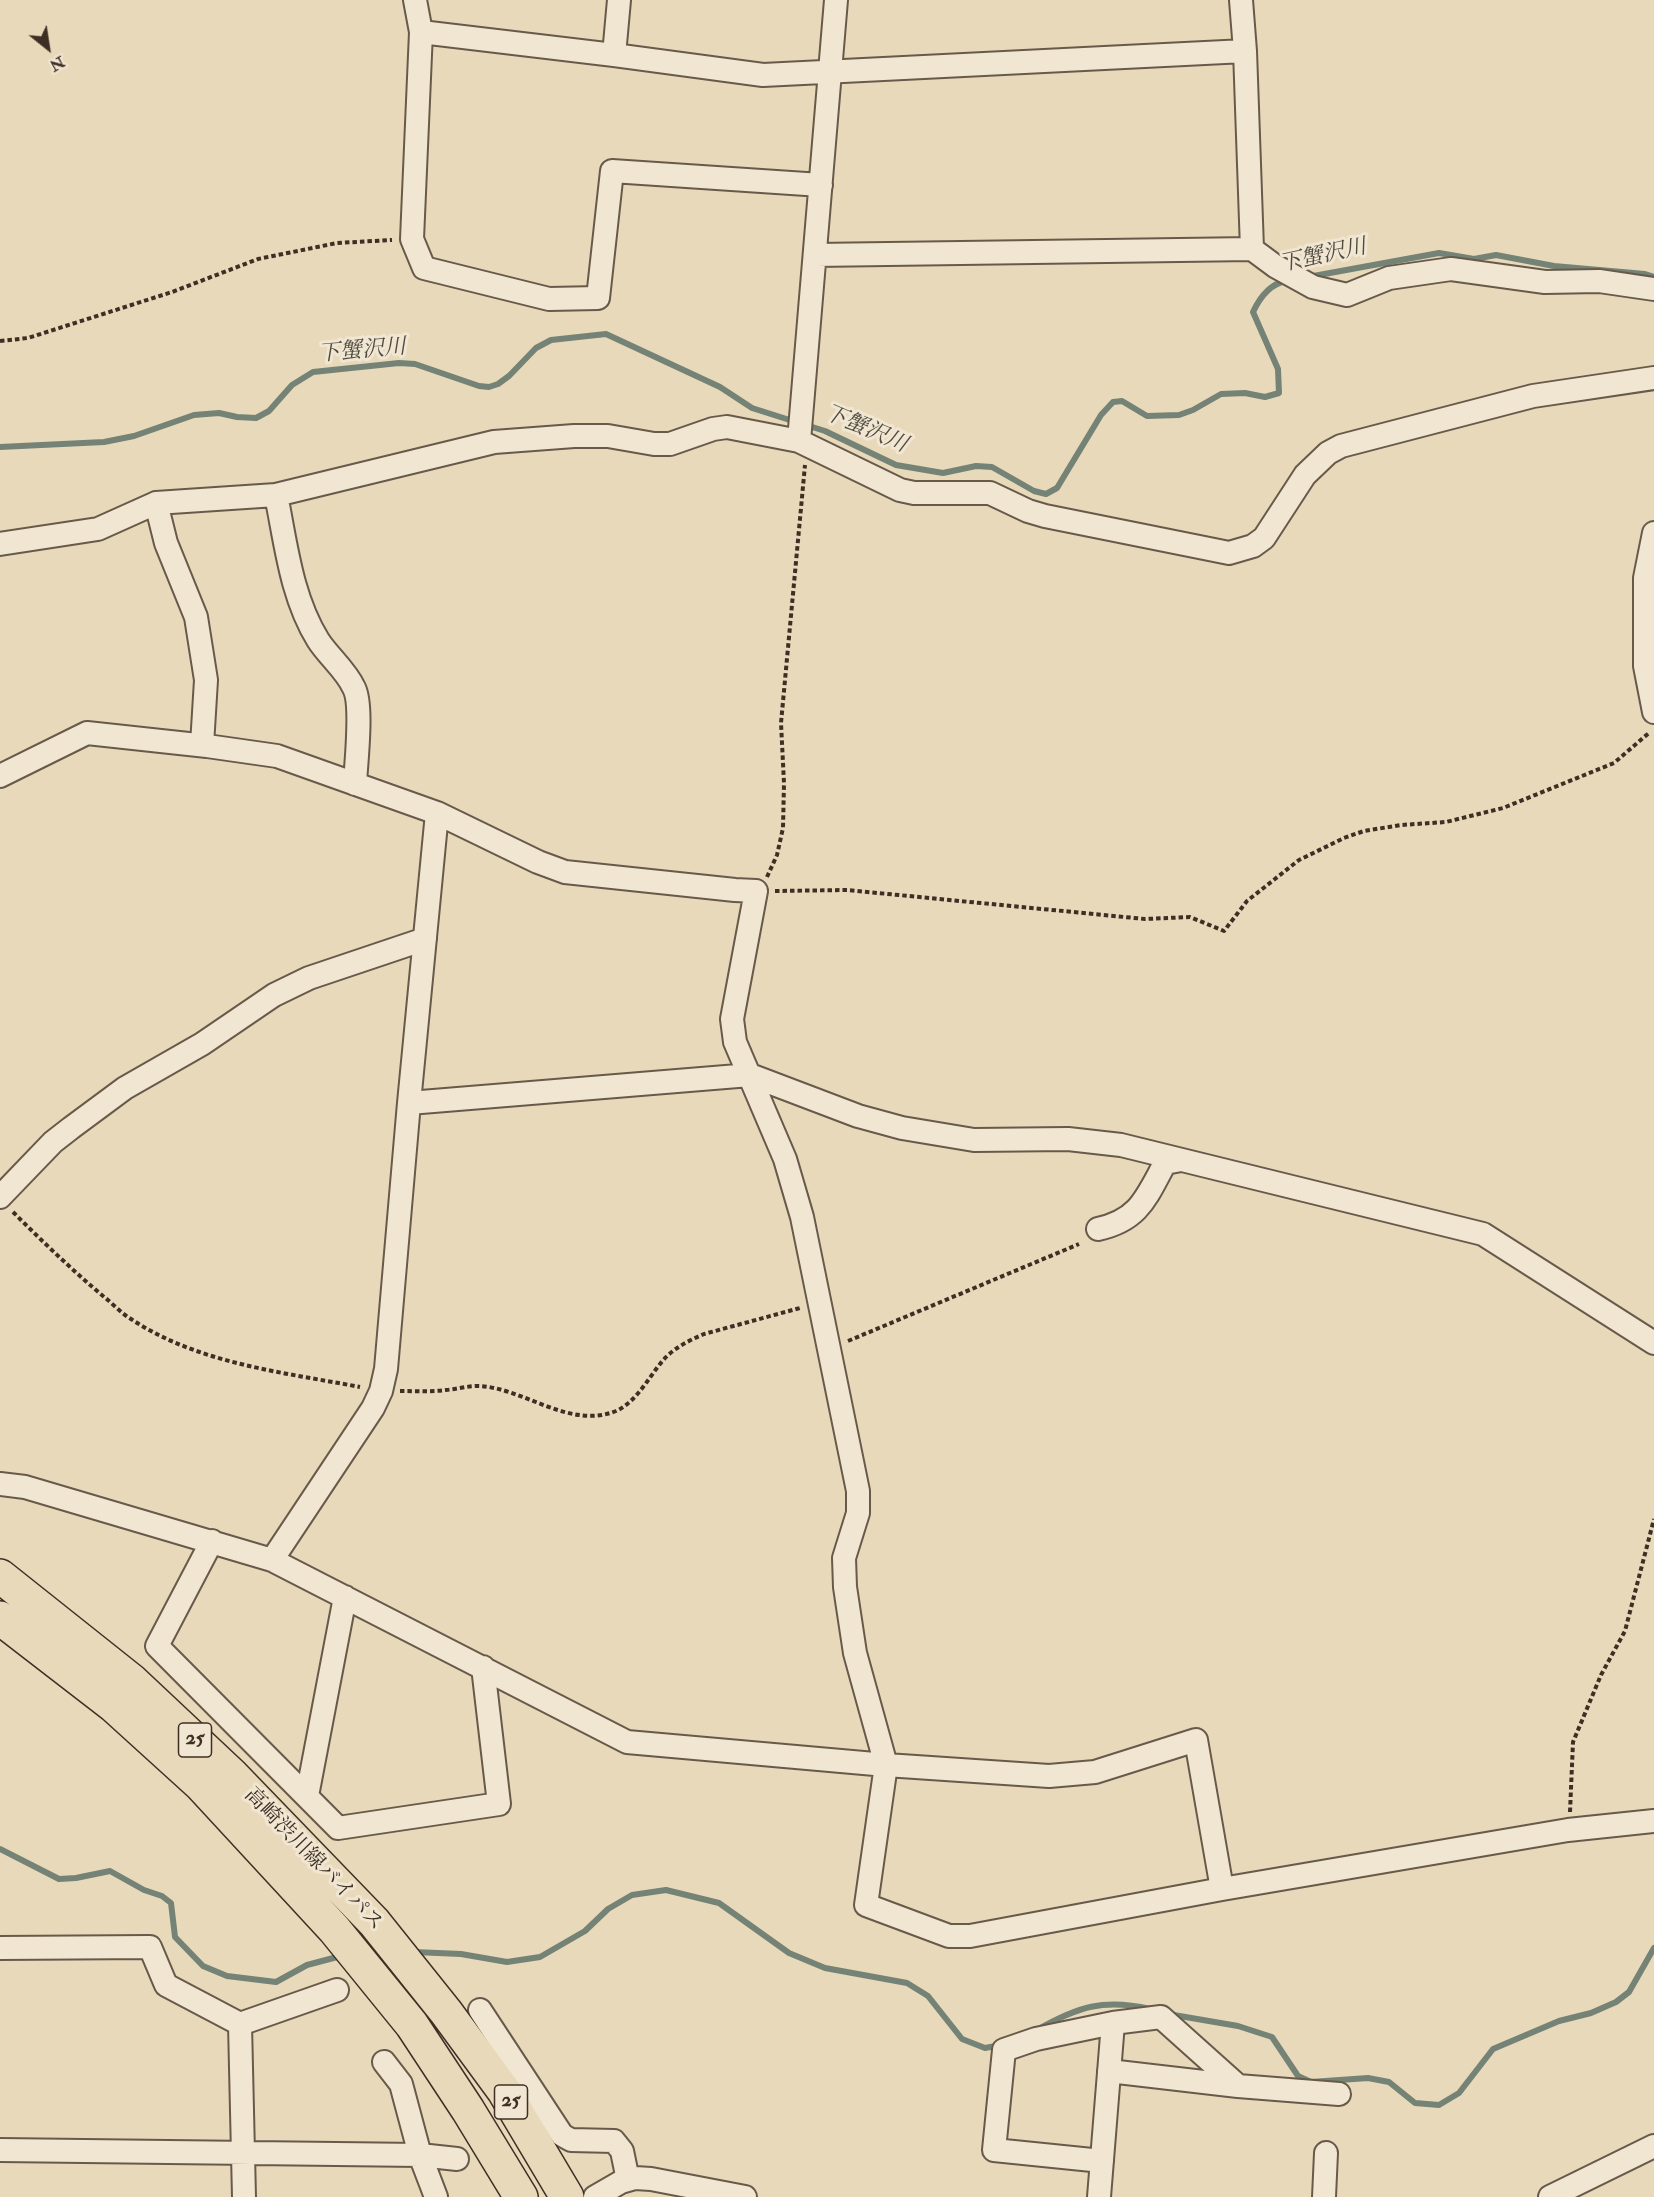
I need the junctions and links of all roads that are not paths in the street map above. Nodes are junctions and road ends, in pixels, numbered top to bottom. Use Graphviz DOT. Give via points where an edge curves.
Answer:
graph roads {
  1 [pos="415,0"];
  2 [pos="619,0"];
  3 [pos="836,0"];
  4 [pos="1241,0"];
  5 [pos="421,32"];
  6 [pos="1245,51"];
  7 [pos="614,55"];
  8 [pos="830,73"];
  9 [pos="821,185"];
  10 [pos="1252,249"];
  11 [pos="815,255"];
  12 [pos="1654,289"];
  13 [pos="1654,378"];
  14 [pos="803,442"];
  15 [pos="276,495"];
  16 [pos="156,503"];
  17 [pos="1654,533"];
  18 [pos="0,544"];
  19 [pos="1654,712"];
  20 [pos="202,745"];
  21 [pos="0,776"];
  22 [pos="355,784"];
  23 [pos="437,813"];
  24 [pos="425,939"];
  25 [pos="750,1075"];
  26 [pos="409,1103"];
  27 [pos="1181,1160"];
  28 [pos="1,1194"];
  29 [pos="1098,1228"];
  30 [pos="1654,1343"];
  31 [pos="0,1484"];
  32 [pos="212,1541"];
  33 [pos="272,1560"];
  34 [pos="0,1576"];
  35 [pos="345,1597"];
  36 [pos="0,1618"];
  37 [pos="483,1667"];
  38 [pos="886,1765"];
  39 [pos="307,1796"];
  40 [pos="1654,1821"];
  41 [pos="1222,1889"];
  42 [pos="0,1948"];
  43 [pos="337,1990"];
  44 [pos="480,2010"];
  45 [pos="1113,2023"];
  46 [pos="240,2024"];
  47 [pos="384,2062"];
  48 [pos="1109,2070"];
  49 [pos="1239,2086"];
  50 [pos="1339,2094"];
  51 [pos="1654,2146"];
  52 [pos="0,2150"];
  53 [pos="243,2151"];
  54 [pos="1326,2153"];
  55 [pos="420,2155"];
  56 [pos="457,2159"];
  57 [pos="1102,2161"];
  58 [pos="628,2180"];
  59 [pos="244,2197"];
  60 [pos="436,2197"];
  61 [pos="521,2197"];
  62 [pos="567,2197"];
  63 [pos="595,2197"];
  64 [pos="745,2197"];
  65 [pos="1099,2197"];
  66 [pos="1324,2197"];
  67 [pos="1550,2197"];
  1 -- 5 [label="street"];
  2 -- 7 [label="street"];
  3 -- 8 [label="street"];
  4 -- 6 [label="street"];
  5 -- 7 [label="street"];
  5 -- 9 [label="street" via="412,239 424,268 549,299 598,298 612,171"];
  6 -- 8 [label="street"];
  6 -- 10 [label="street"];
  7 -- 8 [label="street" via="763,75"];
  8 -- 9 [label="street"];
  9 -- 11 [label="street"];
  10 -- 11 [label="street"];
  10 -- 12 [label="street" via="1313,287 1347,295 1389,278 1451,269 1545,282 1599,281"];
  11 -- 14 [label="street"];
  13 -- 14 [label="street" via="1533,396 1341,446 1305,475 1264,537 1242,551 1229,553 1045,516 990,493 900,490"];
  14 -- 15 [label="street" via="727,427 670,444 608,436 494,442"];
  15 -- 16 [label="street"];
  15 -- 22 [label="street" via="295,589 304,614 318,641 355,688"];
  16 -- 18 [label="street" via="98,529"];
  16 -- 20 [label="street" via="166,543 196,617 206,680"];
  17 -- 19 [label="street" via="1645,578 1645,666"];
  20 -- 21 [label="street" via="87,733"];
  20 -- 22 [label="street" via="277,756"];
  22 -- 23 [label="street"];
  23 -- 24 [label="street"];
  23 -- 25 [label="street" via="565,872 756,891 732,1019 735,1042"];
  24 -- 26 [label="street"];
  24 -- 28 [label="street" via="309,978 274,995 202,1044 125,1088 53,1142"];
  25 -- 26 [label="street"];
  25 -- 27 [label="street" via="858,1116 902,1128 974,1140 1096,1141"];
  25 -- 38 [label="street" via="788,1169 802,1217 858,1491 858,1513 844,1558 845,1587 855,1653"];
  26 -- 33 [label="street" via="381,1391"];
  27 -- 29 [label="street" via="1165,1163 1136,1211 1120,1223"];
  27 -- 30 [label="street" via="1483,1234"];
  31 -- 32 [label="street" via="25,1487"];
  32 -- 33 [label="street"];
  32 -- 39 [label="street" via="157,1646"];
  33 -- 35 [label="street"];
  34 -- 62 [label="main road, 高崎渋川線バイパス / 25" via="132,1681 231,1774 374,1922 504,2091"];
  35 -- 37 [label="street"];
  35 -- 39 [label="street"];
  36 -- 61 [label="main road, 高崎渋川線バイパス / 25" via="114,1706 201,1785 334,1929 412,2025"];
  37 -- 38 [label="street" via="627,1742"];
  37 -- 39 [label="street" via="499,1804 338,1828"];
  38 -- 41 [label="street" via="1049,1776 1095,1772 1196,1740"];
  38 -- 41 [label="street" via="866,1905 949,1936 970,1936"];
  40 -- 41 [label="street" via="1568,1830"];
  42 -- 46 [label="street" via="150,1947 166,1985"];
  43 -- 46 [label="street"];
  44 -- 58 [label="street" via="562,2135 571,2140 614,2141 622,2151"];
  45 -- 48 [label="street"];
  45 -- 49 [label="street" via="1161,2017"];
  45 -- 57 [label="street" via="1004,2050 994,2150"];
  46 -- 53 [label="street"];
  47 -- 55 [label="street" via="401,2084"];
  48 -- 49 [label="street"];
  48 -- 57 [label="street"];
  49 -- 50 [label="street"];
  51 -- 67 [label="street"];
  52 -- 53 [label="street"];
  53 -- 55 [label="street"];
  53 -- 59 [label="street"];
  54 -- 66 [label="street"];
  55 -- 56 [label="street"];
  55 -- 60 [label="street"];
  57 -- 65 [label="street"];
  58 -- 63 [label="street"];
  58 -- 64 [label="street" via="651,2179"];
}
